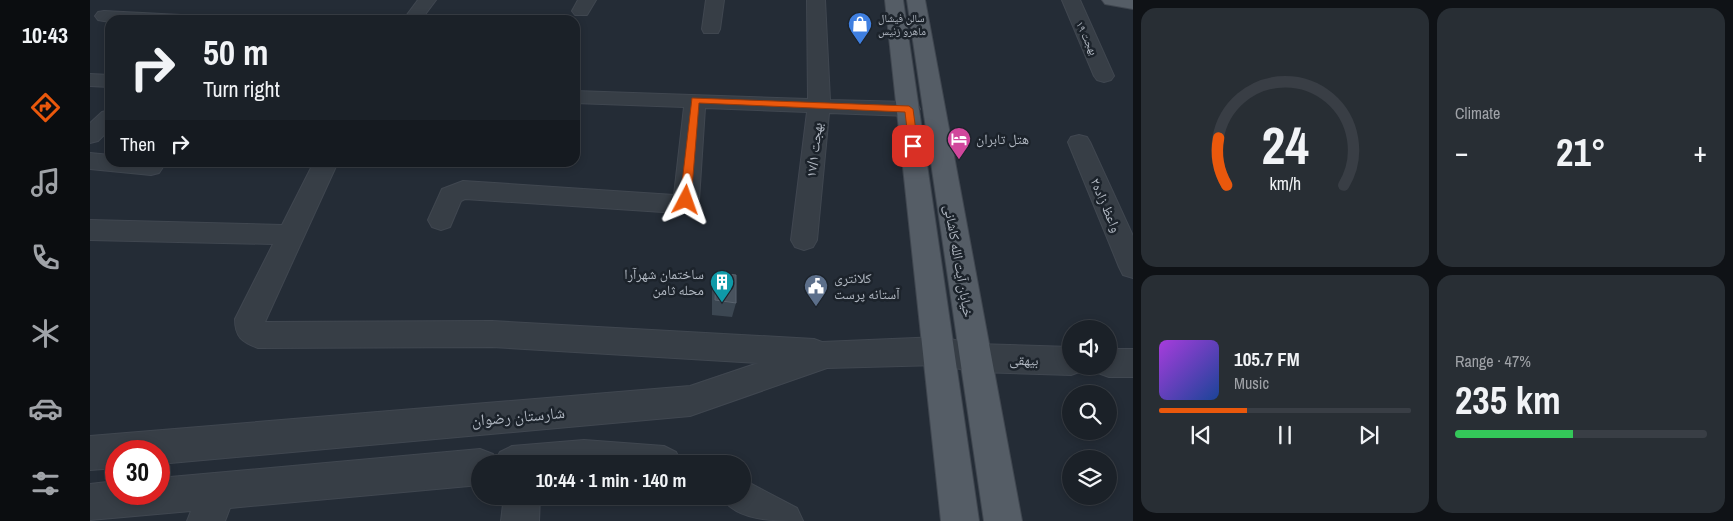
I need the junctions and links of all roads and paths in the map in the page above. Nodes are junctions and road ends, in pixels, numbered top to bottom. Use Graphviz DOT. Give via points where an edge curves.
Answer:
graph roads {
  1 [pos="124,0"];
  2 [pos="427,0"];
  3 [pos="715,0"];
  4 [pos="816,0"];
  5 [pos="899,0"];
  6 [pos="1071,0"];
  7 [pos="1111,0"];
  8 [pos="1133,4"];
  9 [pos="416,15"];
  10 [pos="97,21"];
  11 [pos="711,29"];
  12 [pos="1104,76"];
  13 [pos="90,80"];
  14 [pos="105,81"];
  15 [pos="580,96"];
  16 [pos="695,100"];
  17 [pos="819,104"];
  18 [pos="909,109"];
  19 [pos="105,122"];
  20 [pos="90,136"];
  21 [pos="1079,142"];
  22 [pos="90,161"];
  23 [pos="105,162"];
  24 [pos="324,167"];
  25 [pos="441,220"];
  26 [pos="90,230"];
  27 [pos="290,235"];
  28 [pos="804,240"];
  29 [pos="1133,267"];
  30 [pos="939,351"];
  31 [pos="827,354"];
  32 [pos="976,358"];
  33 [pos="1062,361"];
  34 [pos="1117,363"];
  35 [pos="1133,363"];
  36 [pos="90,453"];
  37 [pos="471,468"];
  38 [pos="90,502"];
  39 [pos="751,503"];
  40 [pos="520,505"];
  41 [pos="212,506"];
  42 [pos="520,521"];
  43 [pos="784,521"];
  44 [pos="960,521"];
  45 [pos="1003,521"];
  1 -- 10 [label="street"];
  2 -- 9 [label="street"];
  3 -- 11 [label="street"];
  4 -- 17 [label="street, بهجت ۱۷/۱"];
  5 -- 18 [label="main road, خیابان آیت الله کاشانی"];
  5 -- 32 [label="main road, خیابان آیت الله کاشانی"];
  6 -- 12 [label="street, بهجت ۱۹"];
  7 -- 8 [label="main road"];
  13 -- 14 [label="street"];
  15 -- 16 [label="street"];
  16 -- 17 [label="street"];
  16 -- 25 [label="street" via="686,200 678,204 463,190 451,195"];
  17 -- 18 [label="street"];
  17 -- 28 [label="street, بهجت ۱۷/۱"];
  18 -- 30 [label="main road, خیابان آیت الله کاشانی"];
  19 -- 20 [label="street"];
  21 -- 29 [label="street, واعظ زاده۲"];
  22 -- 23 [label="street"];
  24 -- 27 [label="street"];
  26 -- 27 [label="street"];
  27 -- 31 [label="street" via="250,319 250,330 258,335 492,334"];
  30 -- 31 [label="street, شارستان رضوان"];
  30 -- 32 [label="street, بیهقی"];
  30 -- 44 [label="main road, خیابان آیت الله کاشانی"];
  31 -- 36 [label="street, شارستان رضوان" via="690,401"];
  32 -- 33 [label="street, بیهقی"];
  32 -- 45 [label="main road, خیابان آیت الله کاشانی"];
  34 -- 35 [label="street"];
  37 -- 41 [label="street"];
  38 -- 41 [label="street"];
  39 -- 43 [label="street"];
  40 -- 42 [label="street"];
}
